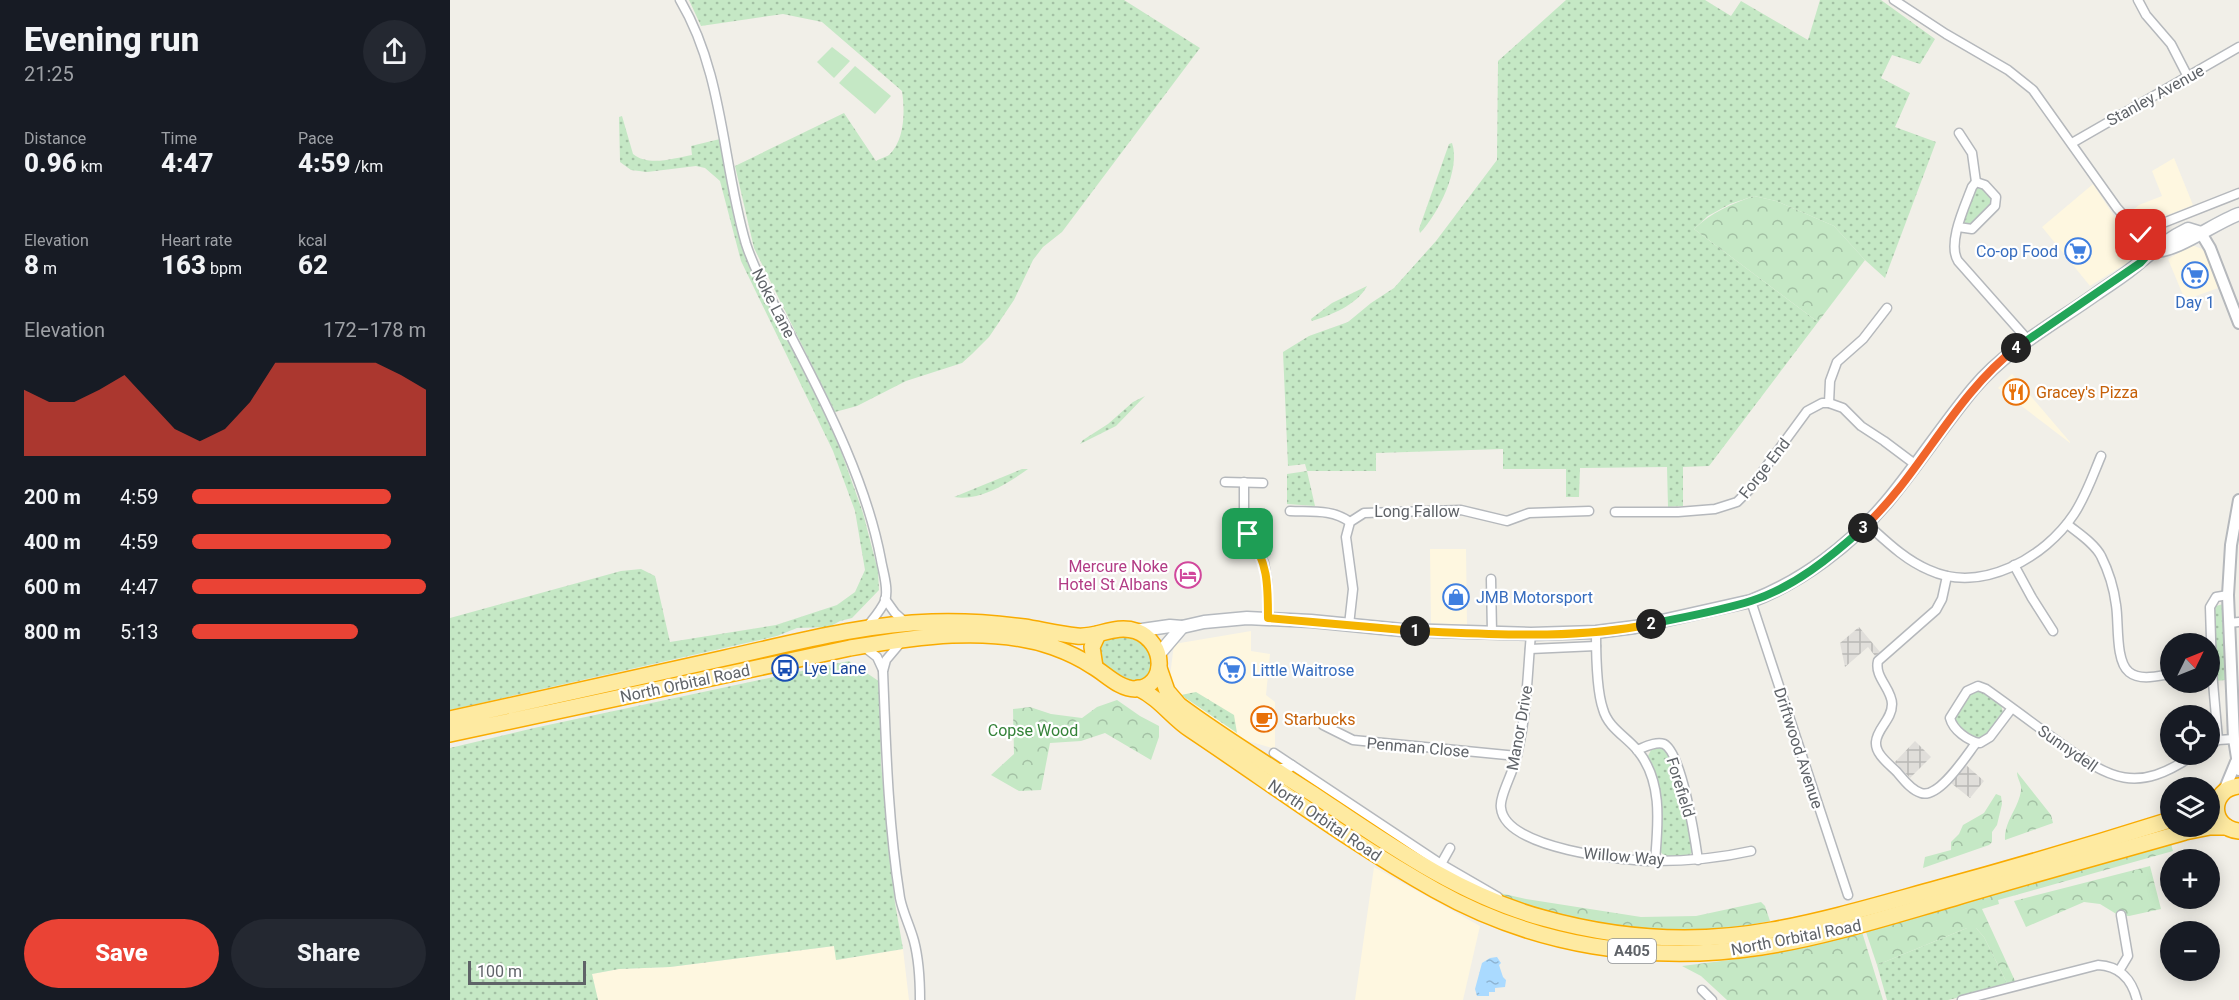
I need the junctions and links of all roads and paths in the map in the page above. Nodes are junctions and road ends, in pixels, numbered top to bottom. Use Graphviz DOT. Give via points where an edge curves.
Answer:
graph roads {
  1 [pos="680,0"];
  2 [pos="1894,0"];
  3 [pos="2138,0"];
  4 [pos="2239,47"];
  5 [pos="2188,77"];
  6 [pos="1959,134"];
  7 [pos="2072,142"];
  8 [pos="1976,182"];
  9 [pos="2239,193"];
  10 [pos="2239,214"];
  11 [pos="1958,228"];
  12 [pos="2201,232"];
  13 [pos="2141,235"];
  14 [pos="2151,251"];
  15 [pos="1887,308"];
  16 [pos="2239,324"];
  17 [pos="2028,340"];
  18 [pos="1829,403"];
  19 [pos="2102,456"];
  20 [pos="1916,465"];
  21 [pos="1225,482"];
  22 [pos="1244,482"];
  23 [pos="1263,483"];
  24 [pos="2239,500"];
  25 [pos="1290,511"];
  26 [pos="1589,511"];
  27 [pos="1615,513"];
  28 [pos="1350,522"];
  29 [pos="1867,524"];
  30 [pos="2067,524"];
  31 [pos="2014,565"];
  32 [pos="1947,576"];
  33 [pos="1491,579"];
  34 [pos="2228,595"];
  35 [pos="885,599"];
  36 [pos="1751,601"];
  37 [pos="1268,618"];
  38 [pos="2234,623"];
  39 [pos="906,624"];
  40 [pos="1349,625"];
  41 [pos="1182,627"];
  42 [pos="866,628"];
  43 [pos="1135,631"];
  44 [pos="2053,631"];
  45 [pos="1596,632"];
  46 [pos="1492,633"];
  47 [pos="2210,633"];
  48 [pos="1098,634"];
  49 [pos="1531,634"];
  50 [pos="903,640"];
  51 [pos="863,646"];
  52 [pos="1596,646"];
  53 [pos="1530,649"];
  54 [pos="1159,661"];
  55 [pos="1095,667"];
  56 [pos="883,670"];
  57 [pos="2160,676"];
  58 [pos="1138,688"];
  59 [pos="2012,708"];
  60 [pos="450,719"];
  61 [pos="1323,725"];
  62 [pos="450,734"];
  63 [pos="2234,739"];
  64 [pos="2220,742"];
  65 [pos="1976,743"];
  66 [pos="1637,750"];
  67 [pos="1517,756"];
  68 [pos="1273,760"];
  69 [pos="1292,765"];
  70 [pos="2179,765"];
  71 [pos="2238,766"];
  72 [pos="2223,795"];
  73 [pos="1505,818"];
  74 [pos="2160,823"];
  75 [pos="2234,831"];
  76 [pos="1450,848"];
  77 [pos="1751,851"];
  78 [pos="1698,860"];
  79 [pos="1655,861"];
  80 [pos="1441,864"];
  81 [pos="1459,885"];
  82 [pos="1848,895"];
  83 [pos="1514,908"];
  84 [pos="1482,914"];
  85 [pos="2121,915"];
  86 [pos="2119,971"];
  87 [pos="1701,990"];
  88 [pos="920,1000"];
  89 [pos="1712,1000"];
  90 [pos="1962,1000"];
  91 [pos="2137,1000"];
  1 -- 35 [label="street, Noke Lane" via="713,82 749,251 823,399 872,518"];
  2 -- 7 [label="street" via="2020,79 2043,102"];
  3 -- 5 [label="street" via="2176,52"];
  4 -- 5 [label="street, Stanley Avenue"];
  5 -- 7 [label="street, Stanley Avenue"];
  6 -- 8 [label="street" via="1972,153"];
  7 -- 13 [label="street" via="2117,208"];
  8 -- 11 [label="street"];
  8 -- 11 [label="street" via="1994,195 1995,206 1972,229"];
  9 -- 13 [label="street"];
  10 -- 12 [label="main road"];
  11 -- 17 [label="street" via="1954,250 1958,261"];
  12 -- 14 [label="main road" via="2163,251"];
  12 -- 16 [label="street"];
  13 -- 14 [label="street"];
  14 -- 17 [label="main road" via="2140,263"];
  15 -- 18 [label="street" via="1863,339 1837,362 1830,381"];
  17 -- 20 [label="main road" via="1973,389"];
  18 -- 20 [label="street" via="1843,408 1860,426"];
  18 -- 27 [label="street, Forge End" via="1807,411 1737,502 1715,509"];
  19 -- 30 [label="street"];
  20 -- 29 [label="main road"];
  21 -- 22 [label="street"];
  22 -- 23 [label="street"];
  22 -- 37 [label="street" via="1244,522 1264,563"];
  24 -- 34 [label="street"];
  25 -- 28 [label="street" via="1331,512"];
  26 -- 28 [label="street, Long Fallow" via="1529,513 1507,521 1461,510 1374,511 1360,514"];
  28 -- 40 [label="street, Long Fallow" via="1346,537 1353,589"];
  29 -- 32 [label="street" via="1917,564"];
  29 -- 36 [label="main road" via="1806,573"];
  30 -- 31 [label="street" via="2048,543"];
  30 -- 57 [label="street" via="2103,560 2116,604 2125,667 2140,677"];
  31 -- 32 [label="street" via="1982,577"];
  31 -- 44 [label="street"];
  32 -- 65 [label="street" via="1936,610 1878,661 1879,674 1892,702 1891,715 1876,739 1877,748 1911,787 1927,794 1940,788"];
  33 -- 46 [label="street"];
  34 -- 38 [label="street"];
  34 -- 47 [label="street" via="2216,597 2210,607"];
  35 -- 39 [label="street"];
  35 -- 42 [label="street"];
  36 -- 45 [label="main road"];
  36 -- 82 [label="street, Driftwood Avenue"];
  37 -- 40 [label="main road"];
  37 -- 41 [label="main road"];
  38 -- 63 [label="street"];
  39 -- 42 [label="highway, North Orbital Road"];
  39 -- 48 [label="highway, North Orbital Road" via="963,622 1081,637"];
  40 -- 46 [label="main road"];
  41 -- 43 [label="main road"];
  41 -- 54 [label="main road"];
  42 -- 60 [label="highway, North Orbital Road"];
  43 -- 48 [label="highway" via="1119,629"];
  43 -- 54 [label="highway" via="1150,641"];
  45 -- 49 [label="main road"];
  45 -- 52 [label="street, Forefield"];
  46 -- 49 [label="main road"];
  48 -- 55 [label="highway" via="1091,653"];
  49 -- 53 [label="street, Manor Drive"];
  50 -- 51 [label="highway, North Orbital Road"];
  50 -- 55 [label="highway, North Orbital Road" via="972,636 1019,639 1054,647"];
  50 -- 56 [label="street" via="886,660"];
  51 -- 56 [label="street" via="877,657"];
  51 -- 62 [label="highway, North Orbital Road"];
  52 -- 53 [label="street"];
  52 -- 66 [label="street, Forefield" via="1602,709 1612,726"];
  53 -- 67 [label="street, Manor Drive"];
  54 -- 58 [label="highway" via="1151,681"];
  54 -- 68 [label="highway, North Orbital Road / A405" via="1167,691 1179,705"];
  55 -- 58 [label="highway" via="1125,687"];
  56 -- 88 [label="street" via="887,785 900,900 914,940"];
  58 -- 84 [label="highway, North Orbital Road / A405" via="1158,700 1185,726 1370,850"];
  59 -- 65 [label="street" via="1987,740"];
  59 -- 65 [label="street, Sunnydell" via="1982,687 1967,691 1950,718 1955,729"];
  59 -- 70 [label="street, Sunnydell" via="2091,765 2114,776 2154,776"];
  61 -- 67 [label="street, Penman Close" via="1353,741"];
  63 -- 64 [label="street"];
  63 -- 71 [label="street"];
  66 -- 78 [label="street, Forefield" via="1659,743 1671,751 1684,786"];
  66 -- 79 [label="street, Forefield" via="1650,771 1656,794"];
  67 -- 73 [label="street, Manor Drive" via="1501,800 1500,810"];
  68 -- 69 [label="street"];
  68 -- 69 [label="street" via="1290,768"];
  68 -- 81 [label="highway, North Orbital Road / A405" via="1393,847"];
  69 -- 80 [label="street"];
  71 -- 72 [label="street"];
  72 -- 75 [label="highway" via="2216,811 2222,823"];
  73 -- 79 [label="street, Willow Way" via="1516,830 1537,841 1599,857"];
  74 -- 83 [label="highway, North Orbital Road / A405" via="1954,884 1770,930 1710,937 1642,936 1581,927"];
  75 -- 84 [label="highway, North Orbital Road / A405" via="2210,826 2185,832 1861,925 1761,947 1677,954 1614,950 1524,930"];
  76 -- 80 [label="street"];
  77 -- 78 [label="street, Willow Way"];
  78 -- 79 [label="street, Willow Way"];
  80 -- 83 [label="street"];
  81 -- 83 [label="highway, North Orbital Road / A405"];
  81 -- 84 [label="highway" via="1479,905"];
  85 -- 86 [label="street" via="2128,956"];
  86 -- 90 [label="street" via="2093,965"];
  86 -- 91 [label="street" via="2130,982"];
  87 -- 89 [label="street"];
}
